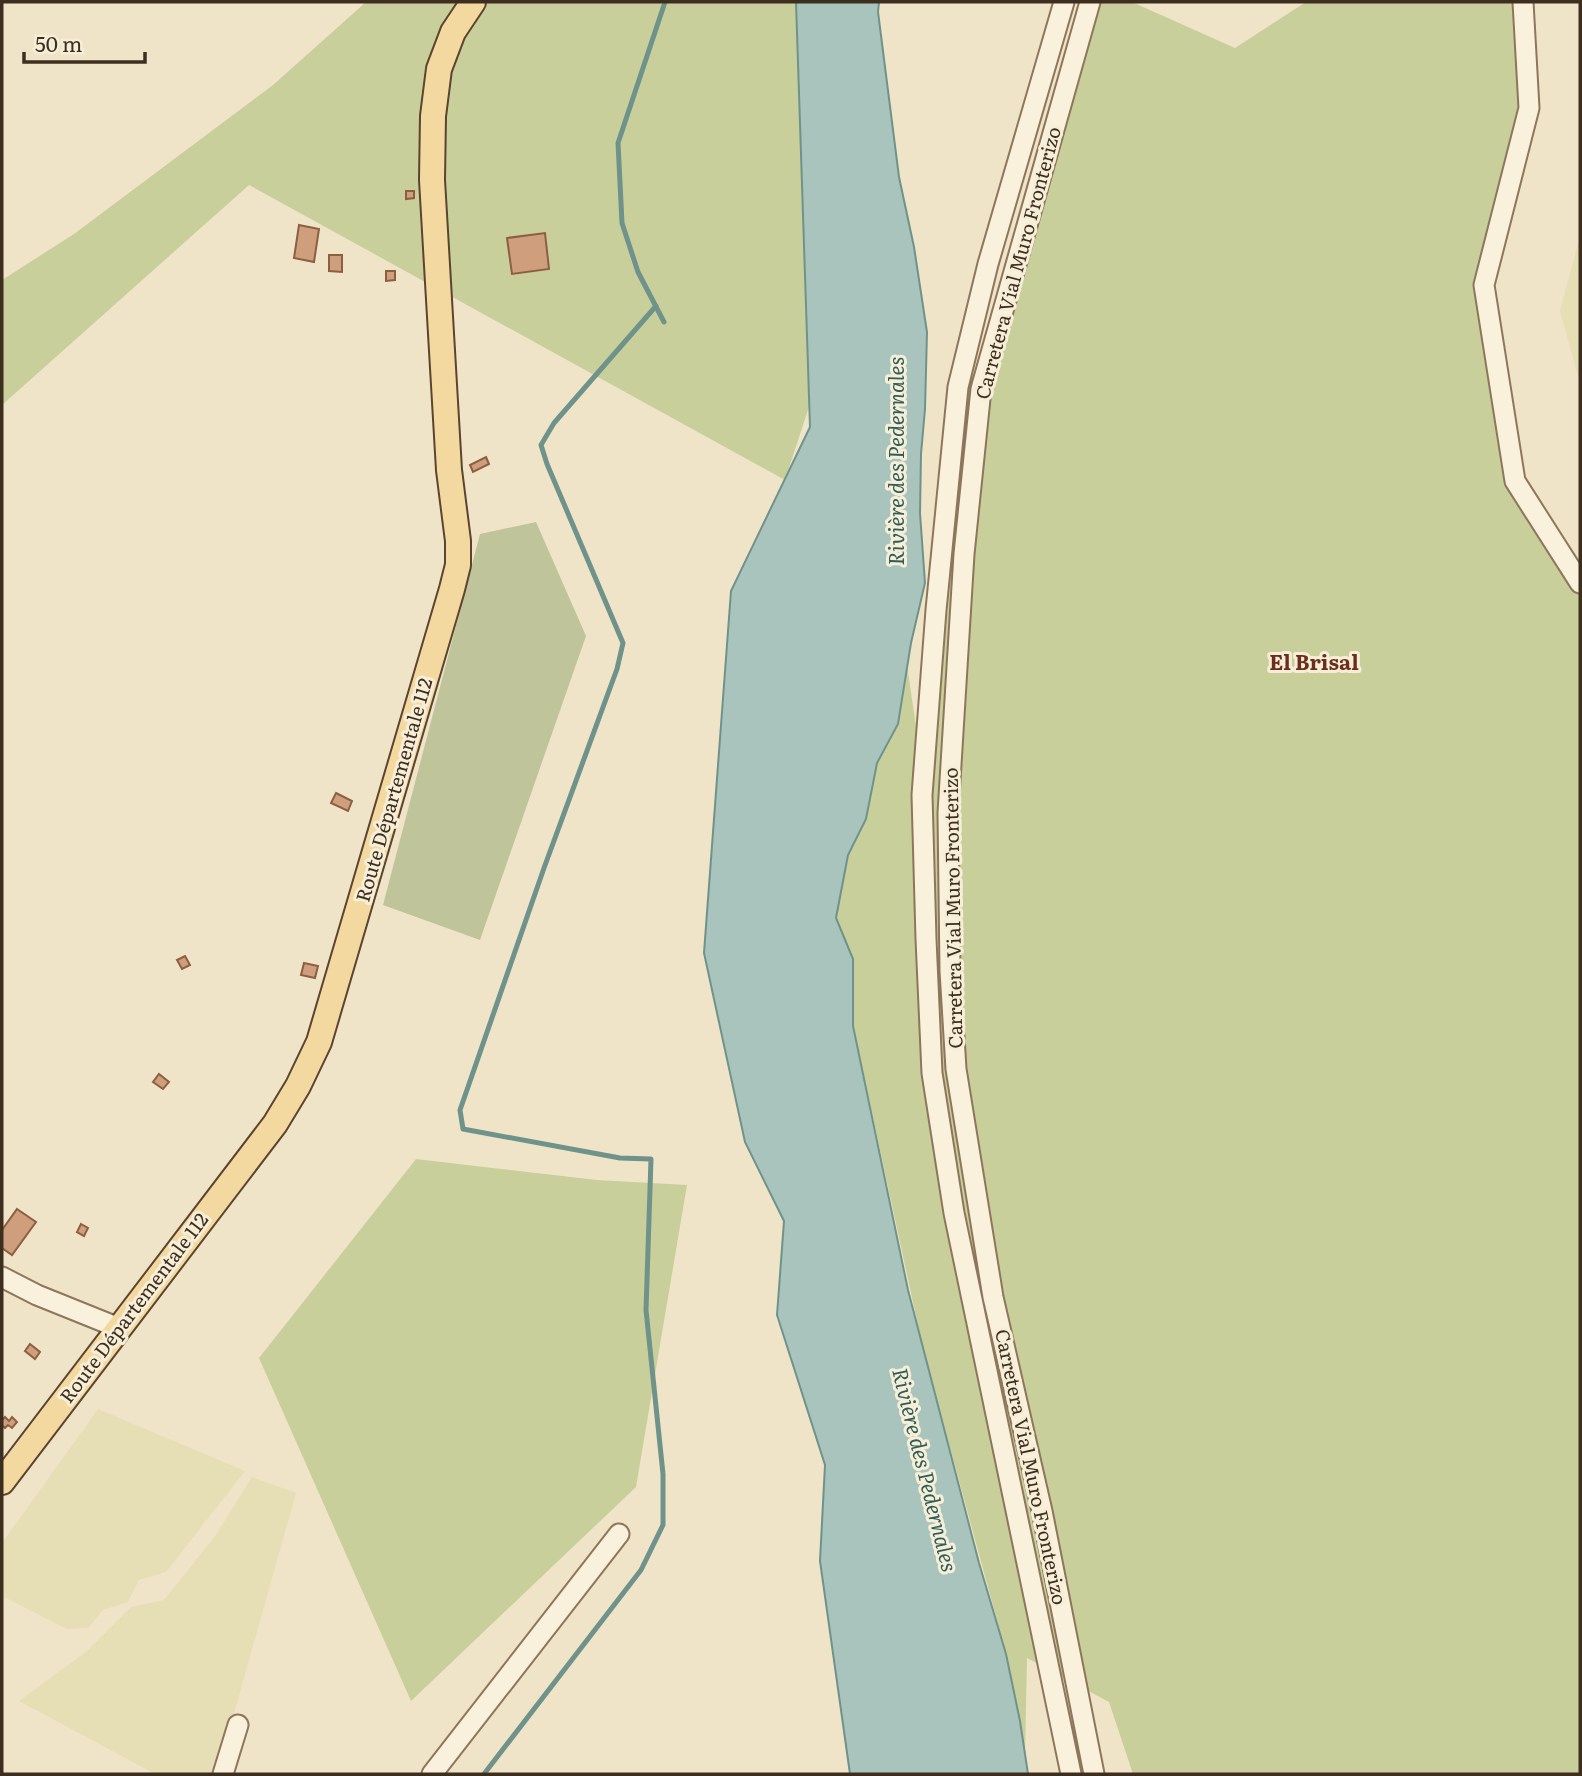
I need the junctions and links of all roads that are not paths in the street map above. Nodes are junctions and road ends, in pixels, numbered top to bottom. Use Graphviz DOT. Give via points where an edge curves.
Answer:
graph roads {
  1 [pos="473,2"];
  2 [pos="1065,2"];
  3 [pos="1090,2"];
  4 [pos="1523,2"];
  5 [pos="1580,583"];
  6 [pos="2,1277"];
  7 [pos="119,1328"];
  8 [pos="2,1482"];
  9 [pos="619,1534"];
  10 [pos="238,1725"];
  11 [pos="223,1774"];
  12 [pos="432,1774"];
  13 [pos="1071,1774"];
  14 [pos="1094,1774"];
  1 -- 7 [label="main road, Route Départementale 112" via="453,32 439,69 433,116 432,180 448,457 458,541 452,589 319,1042 275,1124"];
  2 -- 13 [label="street, Carretera Vial Muro Fronterizo" via="988,264 958,387 922,795 932,1073 954,1213"];
  3 -- 14 [label="street, Carretera Vial Muro Fronterizo" via="981,389 964,554 948,813 956,1069 993,1297 1042,1511"];
  4 -- 5 [label="street" via="1529,108 1484,285 1515,481"];
  6 -- 7 [label="street"];
  7 -- 8 [label="main road, Route Départementale 112"];
  9 -- 12 [label="street"];
  10 -- 11 [label="street"];
}
